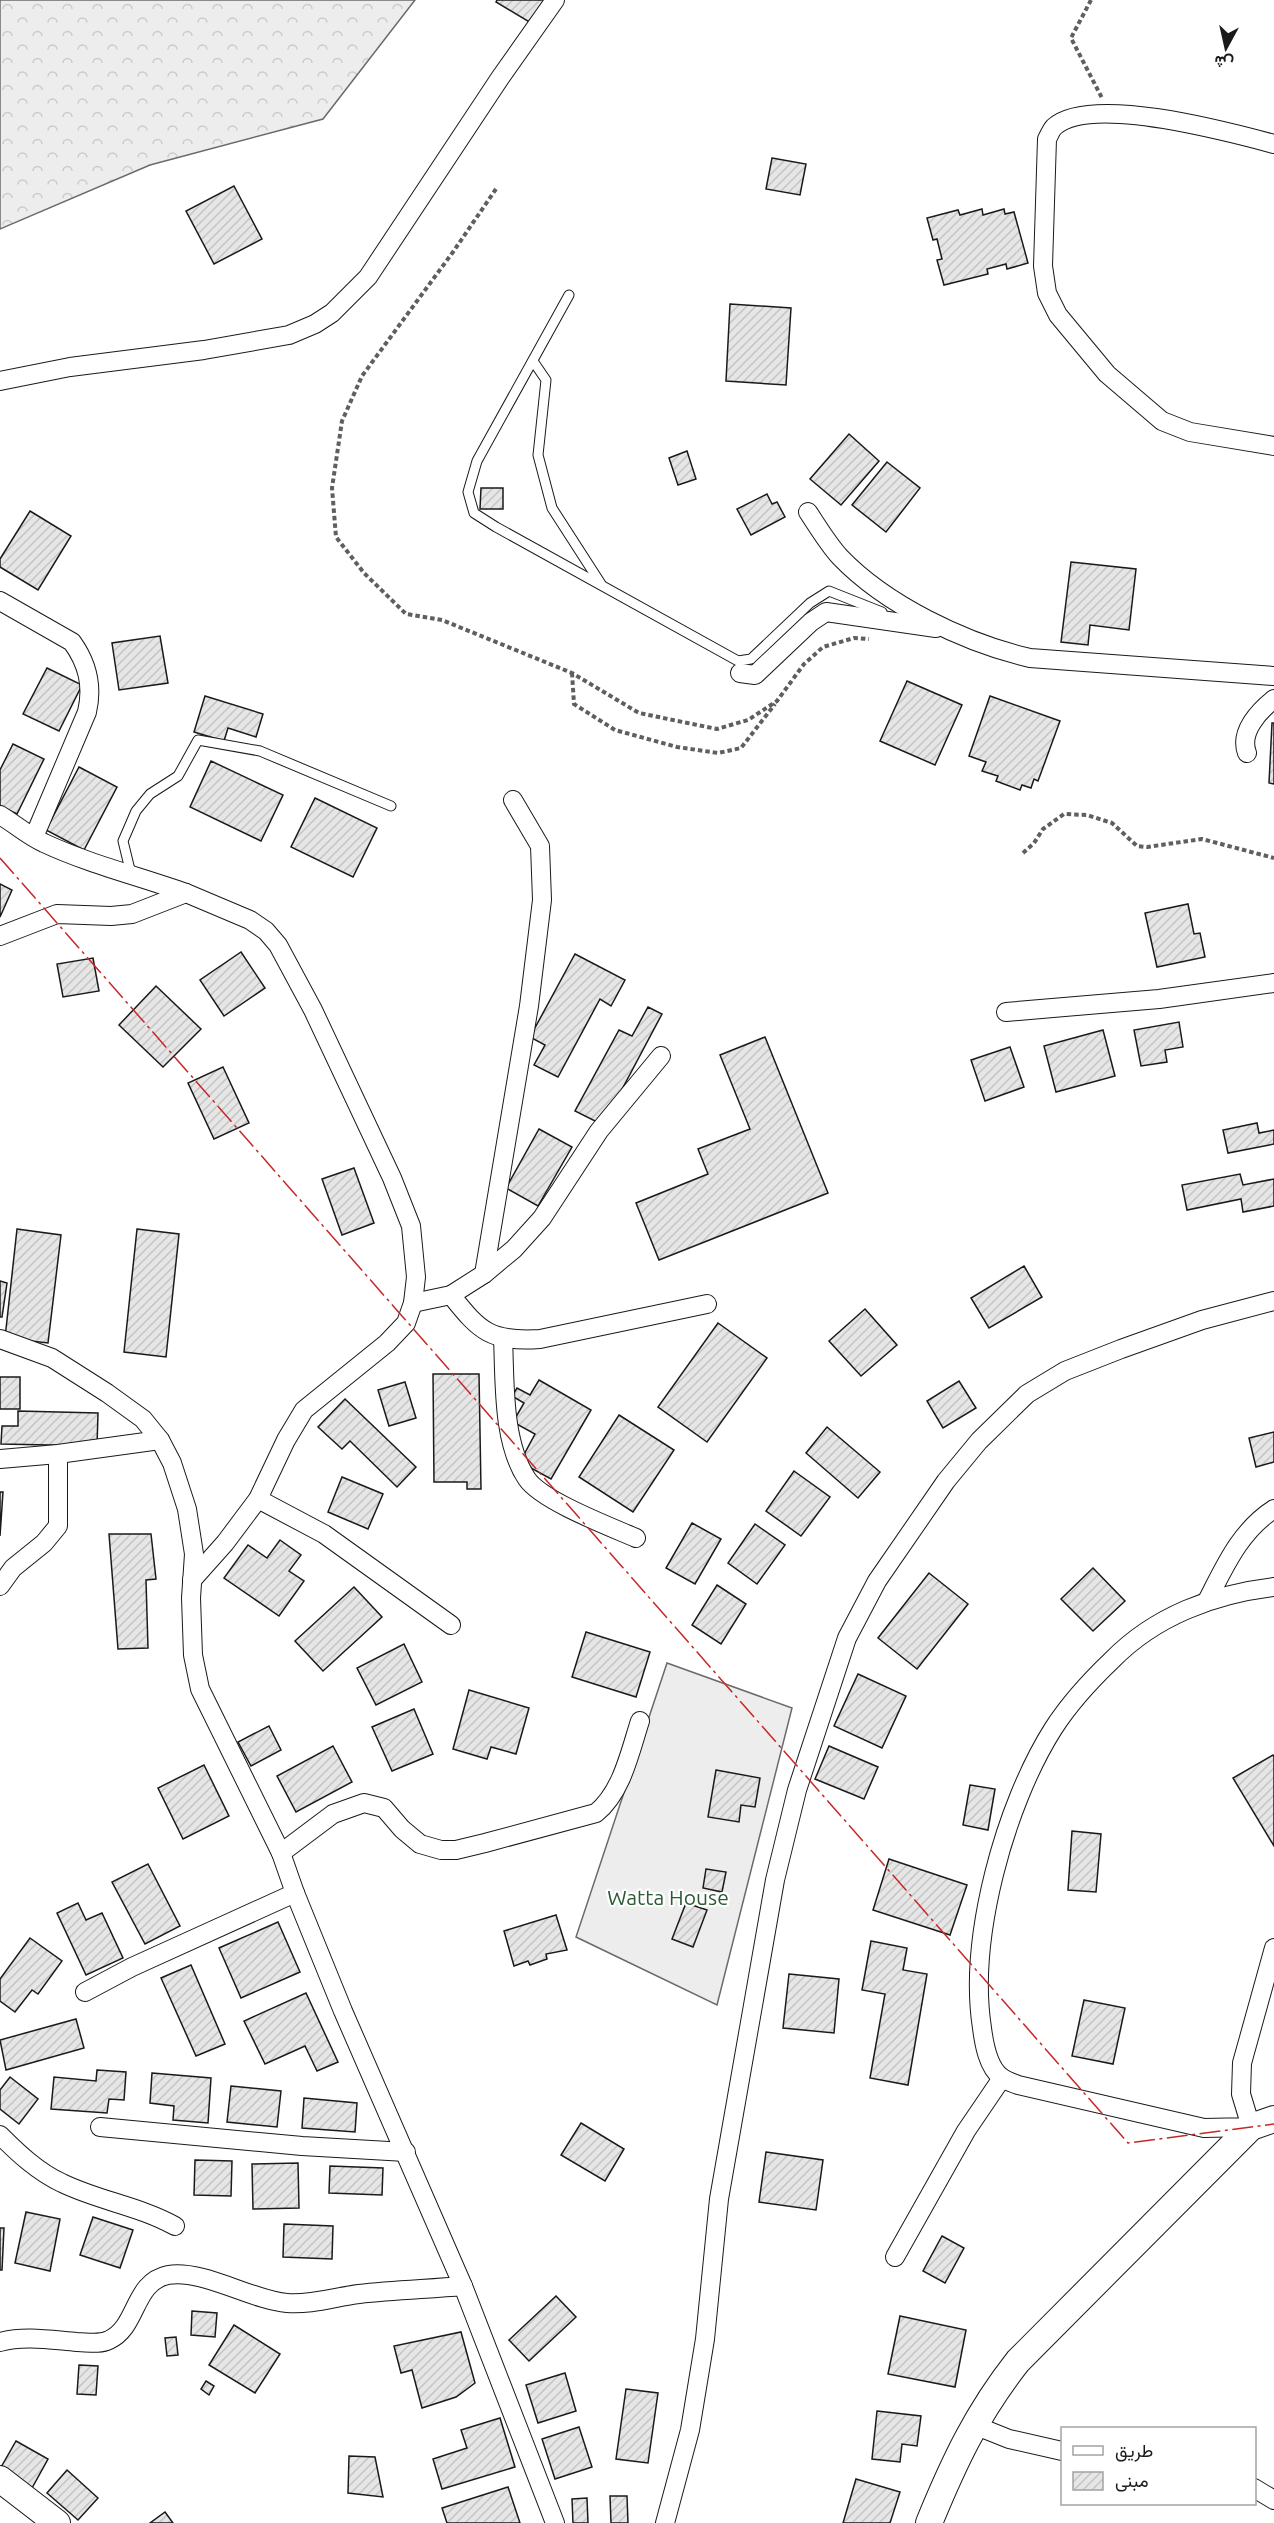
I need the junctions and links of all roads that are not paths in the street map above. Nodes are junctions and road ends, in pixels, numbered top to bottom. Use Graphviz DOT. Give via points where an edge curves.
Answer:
graph roads {
  1 [pos="555,0"];
  2 [pos="1274,144"];
  3 [pos="569,295"];
  4 [pos="533,361"];
  5 [pos="0,381"];
  6 [pos="1274,446"];
  7 [pos="808,512"];
  8 [pos="602,586"];
  9 [pos="0,601"];
  10 [pos="940,627"];
  11 [pos="741,674"];
  12 [pos="1274,676"];
  13 [pos="1274,699"];
  14 [pos="1247,753"];
  15 [pos="513,800"];
  16 [pos="392,806"];
  17 [pos="0,815"];
  18 [pos="34,837"];
  19 [pos="131,874"];
  20 [pos="186,893"];
  21 [pos="0,936"];
  22 [pos="1274,983"];
  23 [pos="1006,1012"];
  24 [pos="661,1056"];
  25 [pos="484,1274"];
  26 [pos="451,1295"];
  27 [pos="1274,1301"];
  28 [pos="413,1303"];
  29 [pos="707,1304"];
  30 [pos="503,1338"];
  31 [pos="0,1339"];
  32 [pos="160,1440"];
  33 [pos="58,1454"];
  34 [pos="0,1459"];
  35 [pos="258,1499"];
  36 [pos="1274,1509"];
  37 [pos="636,1538"];
  38 [pos="192,1580"];
  39 [pos="0,1586"];
  40 [pos="1274,1587"];
  41 [pos="1207,1601"];
  42 [pos="451,1625"];
  43 [pos="640,1721"];
  44 [pos="281,1853"];
  45 [pos="295,1893"];
  46 [pos="1274,1948"];
  47 [pos="85,1992"];
  48 [pos="1002,2078"];
  49 [pos="1263,2123"];
  50 [pos="100,2127"];
  51 [pos="0,2135"];
  52 [pos="406,2152"];
  53 [pos="174,2226"];
  54 [pos="895,2257"];
  55 [pos="463,2286"];
  56 [pos="0,2342"];
  57 [pos="974,2425"];
  58 [pos="1061,2451"];
  59 [pos="0,2479"];
  60 [pos="1256,2489"];
  61 [pos="1274,2500"];
  62 [pos="57,2523"];
  63 [pos="555,2523"];
  64 [pos="665,2523"];
  65 [pos="929,2523"];
  1 -- 5 [label="street" via="368,277 332,313 289,335"];
  2 -- 6 [label="street" via="1181,122 1109,113 1069,120 1054,128 1047,139 1043,266 1047,293 1058,315 1107,374 1162,421 1190,432"];
  3 -- 4 [label="lane"];
  4 -- 8 [label="lane" via="546,380 538,455 552,508"];
  4 -- 8 [label="lane" via="477,461 468,492 474,513"];
  7 -- 10 [label="street" via="839,556 862,576"];
  8 -- 10 [label="lane" via="738,661 751,659 810,603 829,591 875,611"];
  9 -- 18 [label="street" via="72,642 89,678 87,712"];
  10 -- 11 [label="street" via="826,612 755,675"];
  10 -- 12 [label="street" via="998,651 1030,658"];
  13 -- 14 [label="street" via="1254,719 1247,733"];
  15 -- 25 [label="street" via="540,846 542,900 529,1006"];
  16 -- 19 [label="lane" via="260,751 198,740 178,776 150,794 136,810 123,841"];
  17 -- 18 [label="street"];
  18 -- 19 [label="street" via="88,862"];
  19 -- 20 [label="street"];
  20 -- 21 [label="street" via="132,914 57,914"];
  20 -- 28 [label="street" via="250,920 278,945 313,1010 411,1226 416,1277"];
  22 -- 23 [label="street" via="1159,999"];
  24 -- 25 [label="street" via="599,1131 542,1218"];
  25 -- 26 [label="street"];
  26 -- 28 [label="street"];
  26 -- 30 [label="street" via="474,1324"];
  27 -- 64 [label="street" via="1202,1320 1121,1349 1065,1371 1027,1394 979,1441 946,1481 877,1581 847,1638 797,1791 775,1880 719,2199 705,2339 690,2430"];
  28 -- 35 [label="street" via="406,1323 387,1343 304,1410"];
  29 -- 30 [label="street" via="540,1339"];
  30 -- 37 [label="street" via="509,1427 528,1480 555,1500"];
  31 -- 32 [label="street" via="52,1358 73,1371 143,1419"];
  32 -- 33 [label="street"];
  32 -- 38 [label="street" via="187,1509 194,1554"];
  33 -- 34 [label="street"];
  33 -- 39 [label="street" via="58,1526 13,1568"];
  35 -- 38 [label="street"];
  35 -- 42 [label="street" via="324,1534"];
  36 -- 41 [label="street" via="1258,1519 1233,1550"];
  38 -- 44 [label="street" via="193,1655 200,1689"];
  40 -- 41 [label="street"];
  41 -- 48 [label="street" via="1156,1624 1113,1658 1053,1729 1015,1809 989,1893 978,1991 985,2046 993,2068"];
  43 -- 44 [label="street" via="614,1791 596,1813 485,1843 441,1850 420,1844 384,1808 364,1803 333,1814"];
  44 -- 45 [label="street"];
  45 -- 47 [label="street"];
  45 -- 52 [label="street"];
  46 -- 49 [label="street" via="1242,2063 1240,2094"];
  48 -- 49 [label="street" via="1204,2128"];
  48 -- 54 [label="street" via="966,2131"];
  49 -- 57 [label="main road" via="1018,2361"];
  50 -- 52 [label="street"];
  51 -- 53 [label="street" via="60,2182 157,2216"];
  52 -- 55 [label="street"];
  55 -- 56 [label="street" via="363,2294 300,2304 283,2303 192,2277 168,2275 153,2281 141,2294 128,2322 109,2340"];
  55 -- 63 [label="street"];
  57 -- 58 [label="street" via="1009,2439"];
  57 -- 65 [label="main road"];
  59 -- 62 [label="main road"];
  60 -- 61 [label="street"];
}
